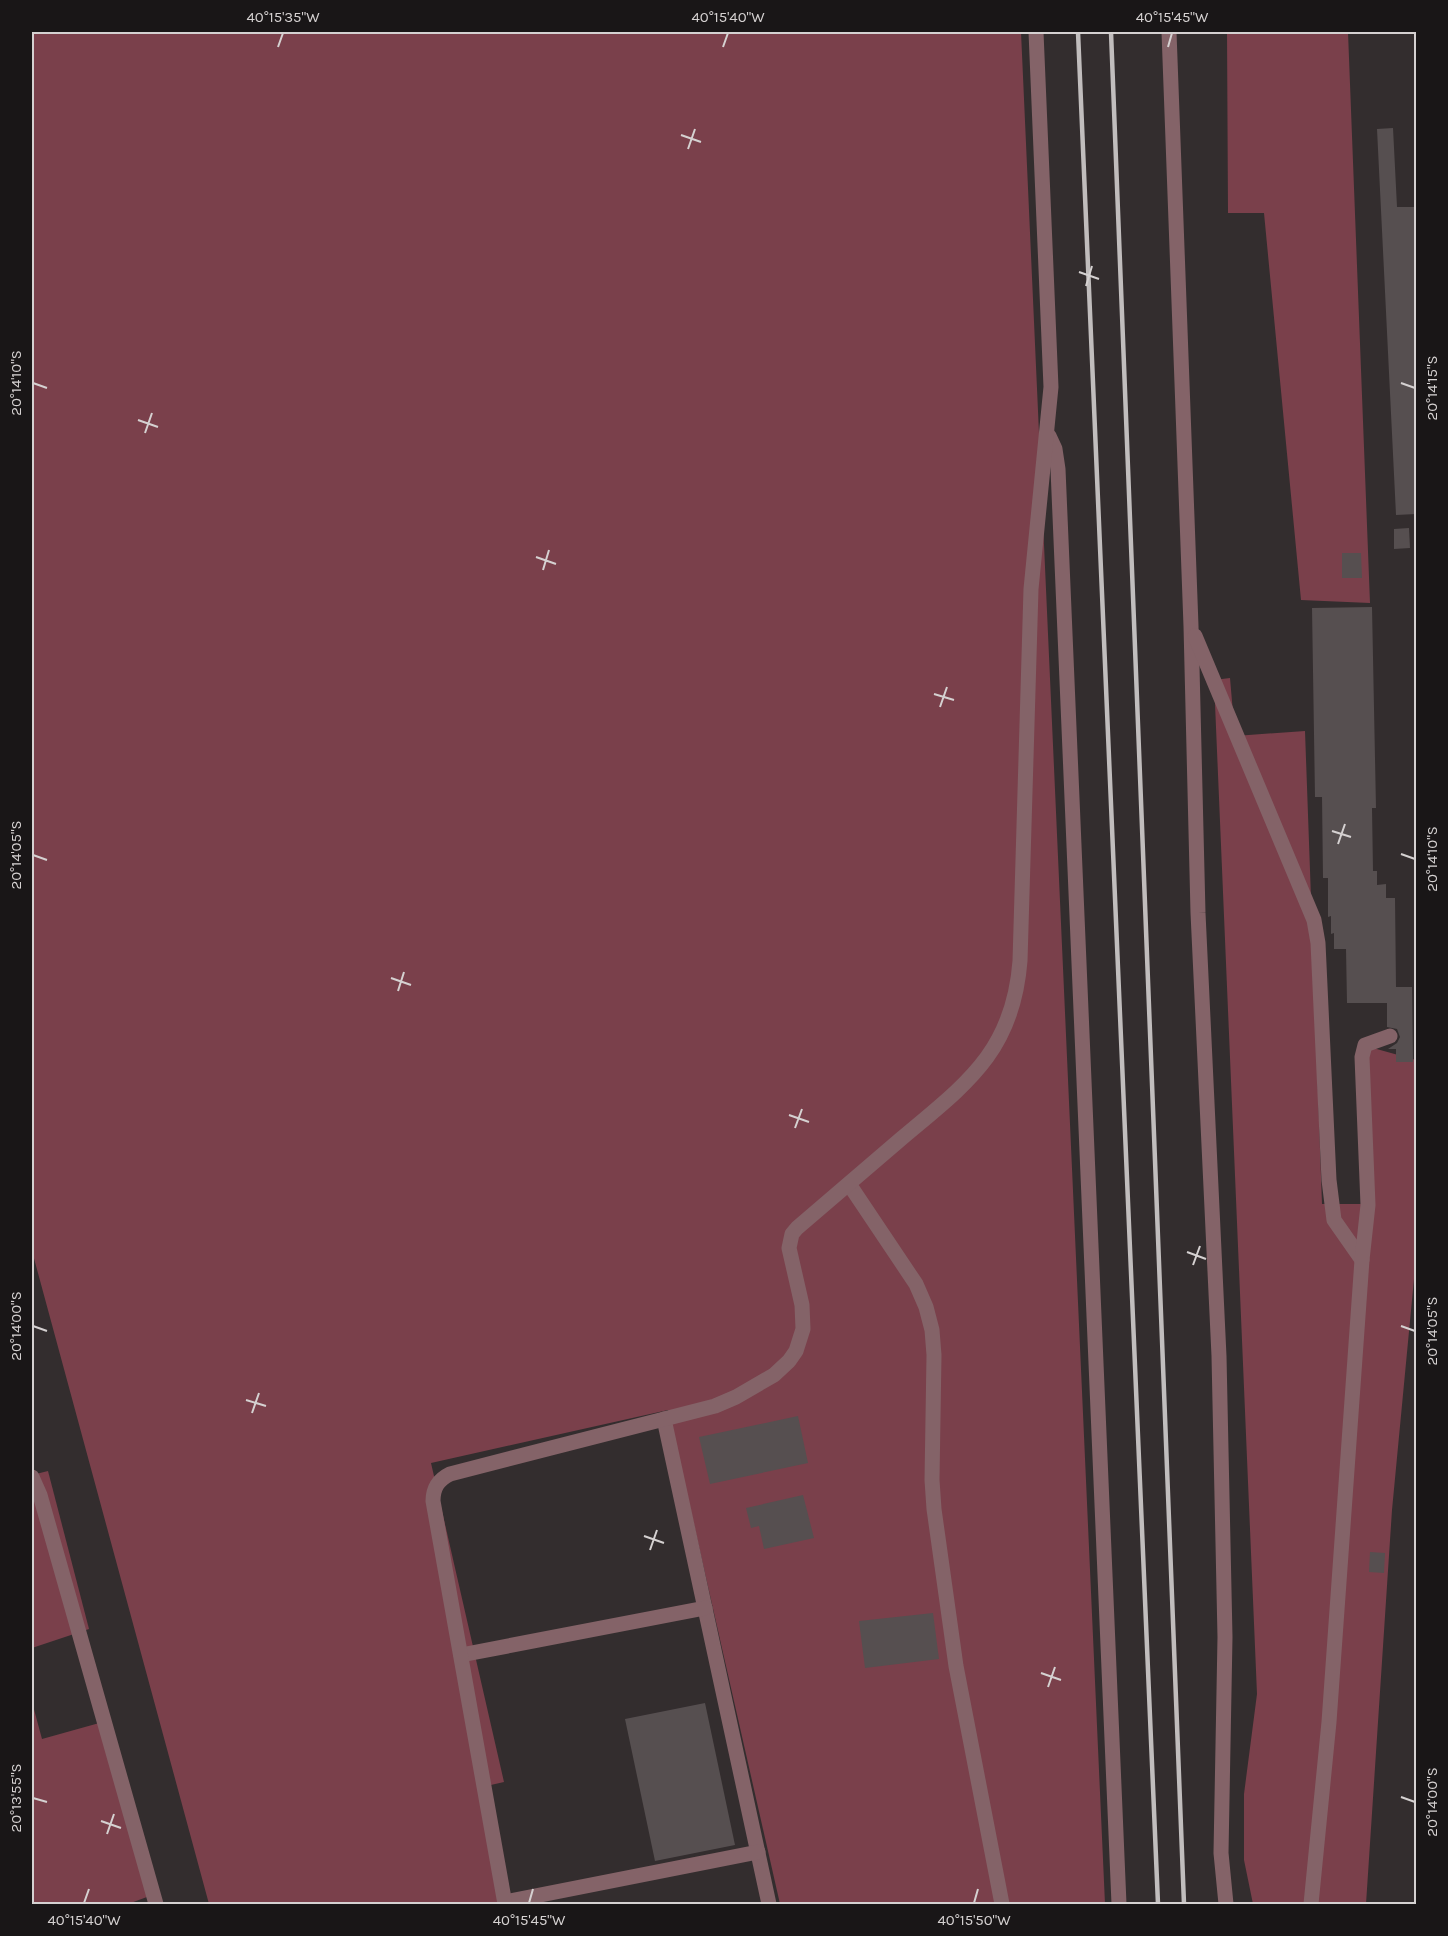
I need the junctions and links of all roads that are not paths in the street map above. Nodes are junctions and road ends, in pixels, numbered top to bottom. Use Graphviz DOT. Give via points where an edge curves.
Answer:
graph roads {
  1 [pos="1036,32"];
  2 [pos="1169,32"];
  3 [pos="1048,433"];
  4 [pos="1191,627"];
  5 [pos="1390,1036"];
  6 [pos="849,1184"];
  7 [pos="1362,1260"];
  8 [pos="664,1419"];
  9 [pos="32,1477"];
  10 [pos="705,1608"];
  11 [pos="461,1655"];
  12 [pos="758,1852"];
  13 [pos="505,1903"];
  14 [pos="156,1905"];
  15 [pos="769,1905"];
  16 [pos="1002,1905"];
  17 [pos="1119,1905"];
  18 [pos="1226,1905"];
  19 [pos="1311,1905"];
  1 -- 3 [label="street" via="1051,387"];
  2 -- 4 [label="street"];
  3 -- 6 [label="street" via="1032,571 1020,961 1014,1005 1002,1035 978,1072"];
  3 -- 17 [label="street" via="1058,469"];
  4 -- 7 [label="street" via="1314,920 1334,1220"];
  4 -- 18 [label="street" via="1198,913 1224,1509 1221,1853"];
  5 -- 7 [label="street" via="1365,1045 1362,1057 1368,1205"];
  6 -- 8 [label="street" via="792,1234 790,1255 804,1317 801,1340 789,1361 736,1397"];
  6 -- 16 [label="street" via="916,1284 931,1324 934,1509 956,1666"];
  7 -- 19 [label="street" via="1329,1722"];
  8 -- 10 [label="street"];
  8 -- 11 [label="street" via="450,1474 438,1482 433,1501"];
  9 -- 14 [label="street"];
  10 -- 11 [label="street"];
  10 -- 12 [label="street"];
  11 -- 13 [label="street"];
  12 -- 13 [label="street"];
  12 -- 15 [label="street"];
}
